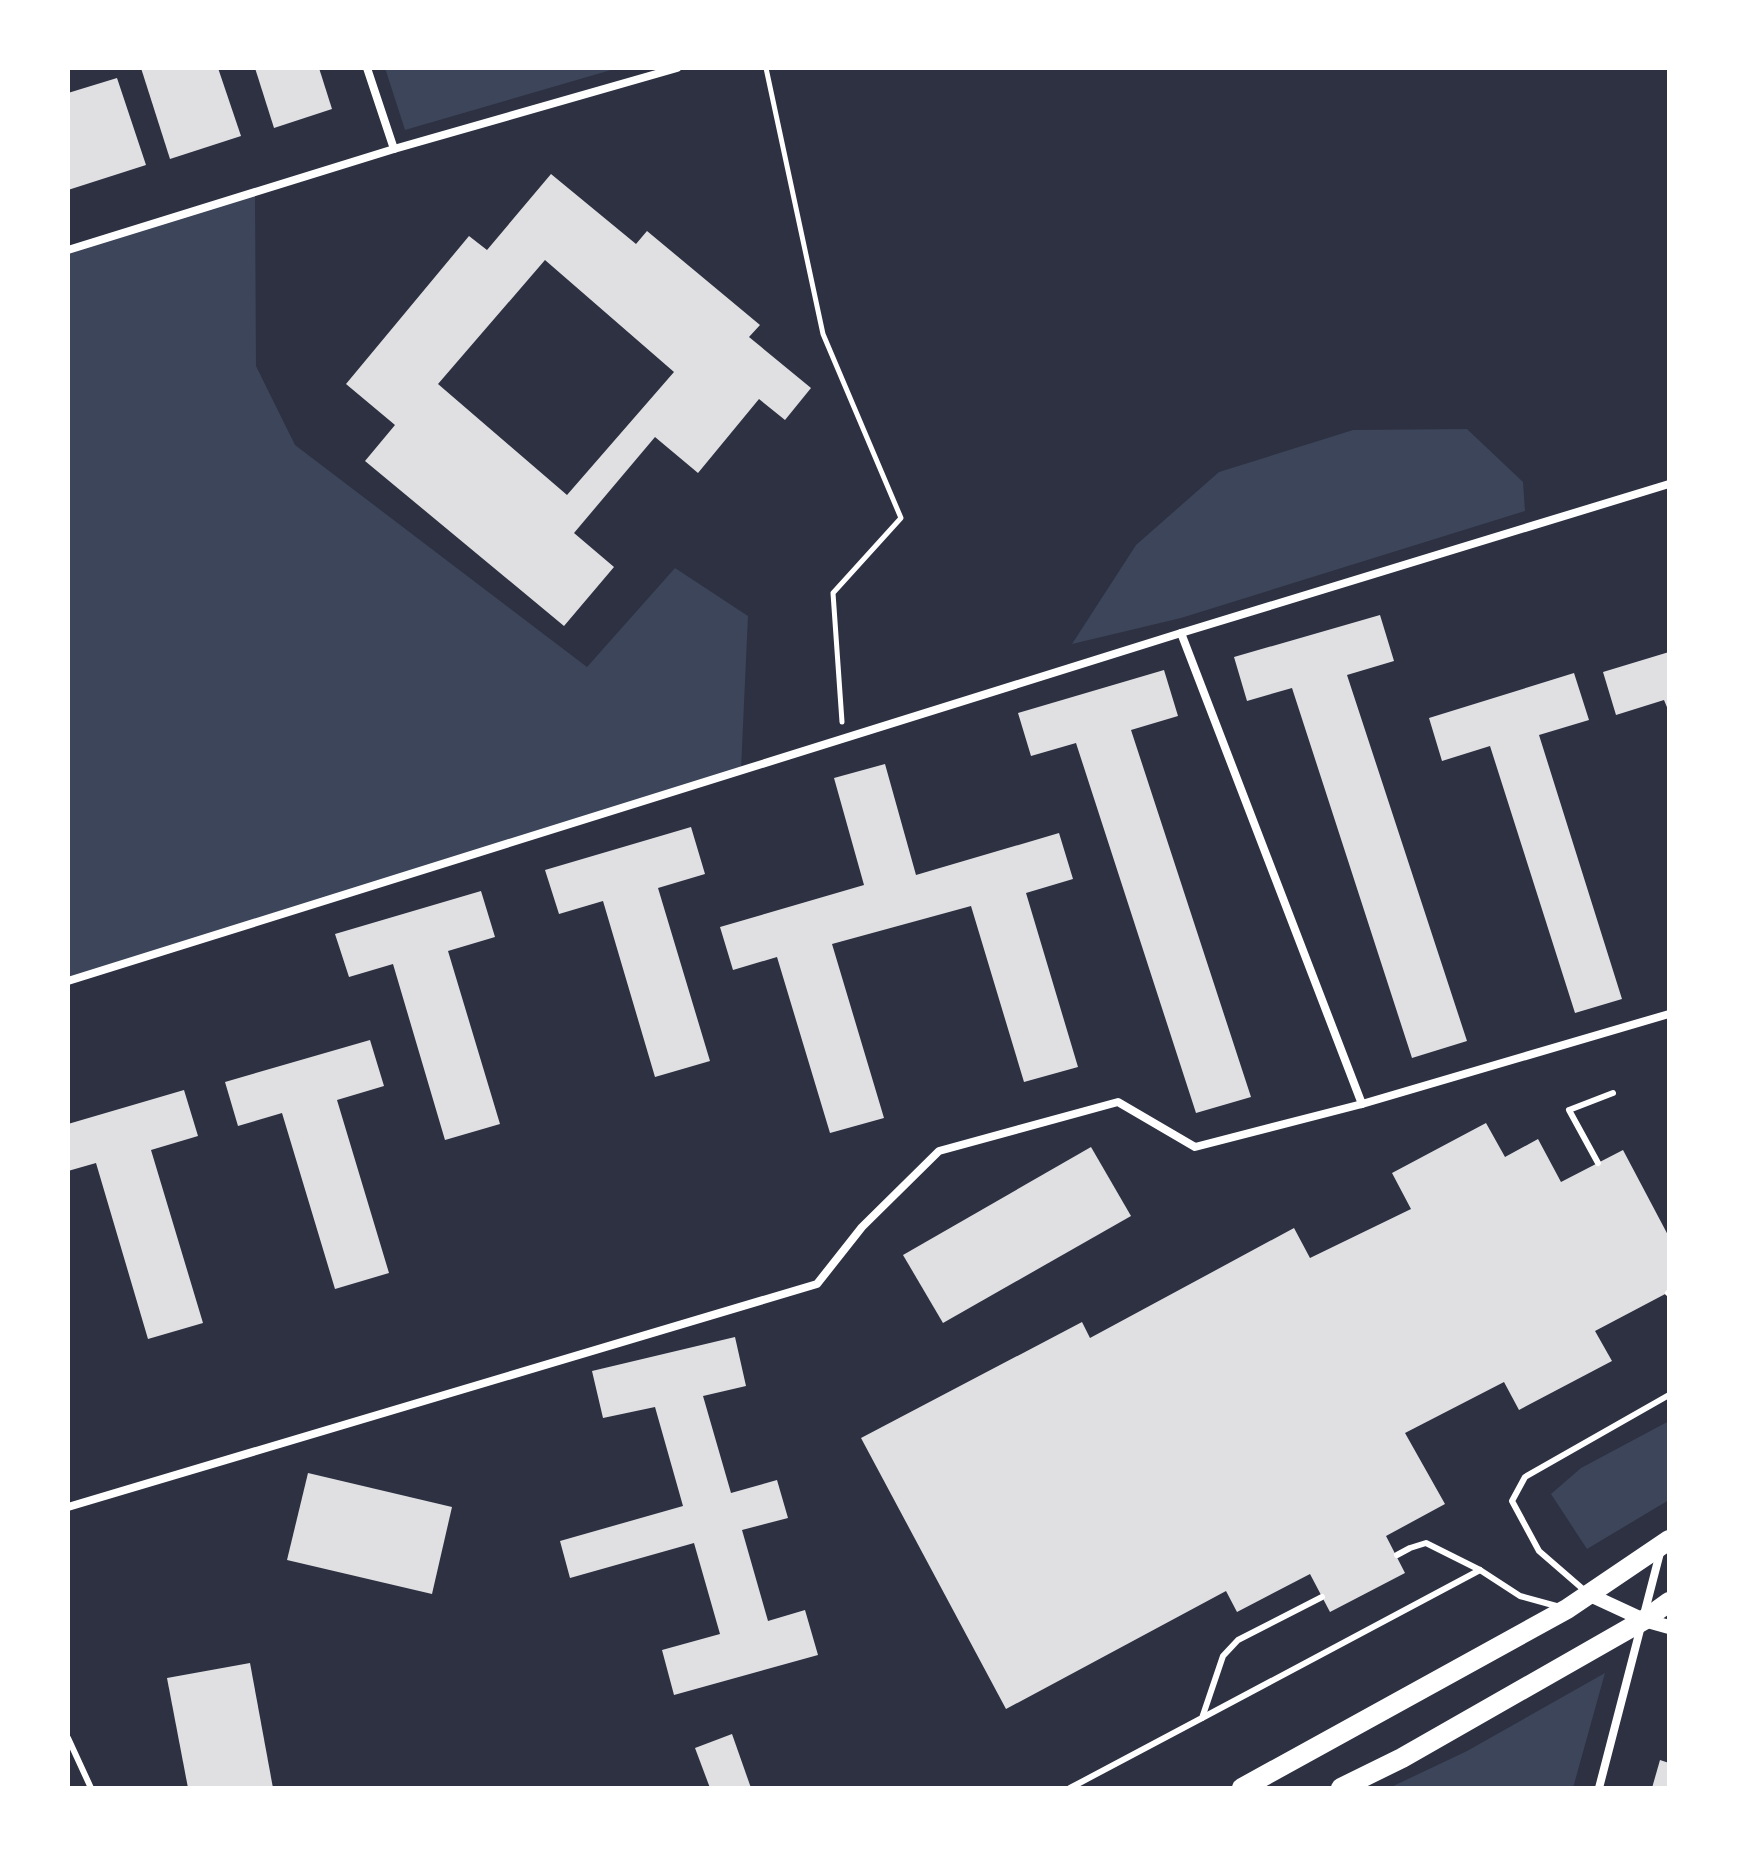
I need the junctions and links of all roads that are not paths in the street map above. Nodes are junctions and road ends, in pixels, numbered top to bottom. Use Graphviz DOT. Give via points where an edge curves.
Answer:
graph roads {
  1 [pos="367,68"];
  2 [pos="677,68"];
  3 [pos="394,149"];
  4 [pos="68,250"];
  5 [pos="1669,484"];
  6 [pos="1181,633"];
  7 [pos="68,981"];
  8 [pos="1669,1014"];
  9 [pos="1613,1093"];
  10 [pos="1362,1104"];
  11 [pos="1598,1163"];
  12 [pos="1669,1395"];
  13 [pos="68,1507"];
  14 [pos="1666,1542"];
  15 [pos="1397,1555"];
  16 [pos="1480,1570"];
  17 [pos="1590,1595"];
  18 [pos="1322,1597"];
  19 [pos="1669,1602"];
  20 [pos="1567,1609"];
  21 [pos="1644,1620"];
  22 [pos="1669,1627"];
  23 [pos="1202,1718"];
  24 [pos="68,1738"];
  25 [pos="91,1788"];
  26 [pos="1070,1788"];
  27 [pos="1242,1788"];
  28 [pos="1341,1788"];
  29 [pos="1599,1788"];
  1 -- 3 [label="street"];
  2 -- 3 [label="street"];
  3 -- 4 [label="street"];
  5 -- 6 [label="street"];
  6 -- 7 [label="street"];
  6 -- 10 [label="street"];
  8 -- 10 [label="street"];
  9 -- 11 [label="lane" via="1569,1110"];
  10 -- 13 [label="street" via="1195,1147 1118,1102 939,1151 862,1227 817,1284"];
  12 -- 17 [label="lane" via="1525,1477 1512,1501 1539,1551"];
  14 -- 17 [label="main road"];
  14 -- 21 [label="street"];
  15 -- 16 [label="lane" via="1426,1543"];
  16 -- 20 [label="lane" via="1520,1596"];
  16 -- 23 [label="lane"];
  17 -- 20 [label="main road"];
  17 -- 21 [label="street"];
  18 -- 23 [label="lane" via="1238,1640 1223,1656"];
  19 -- 21 [label="main road"];
  20 -- 27 [label="main road"];
  21 -- 22 [label="street"];
  21 -- 28 [label="main road"];
  21 -- 29 [label="street"];
  23 -- 26 [label="lane"];
  24 -- 25 [label="lane"];
}
